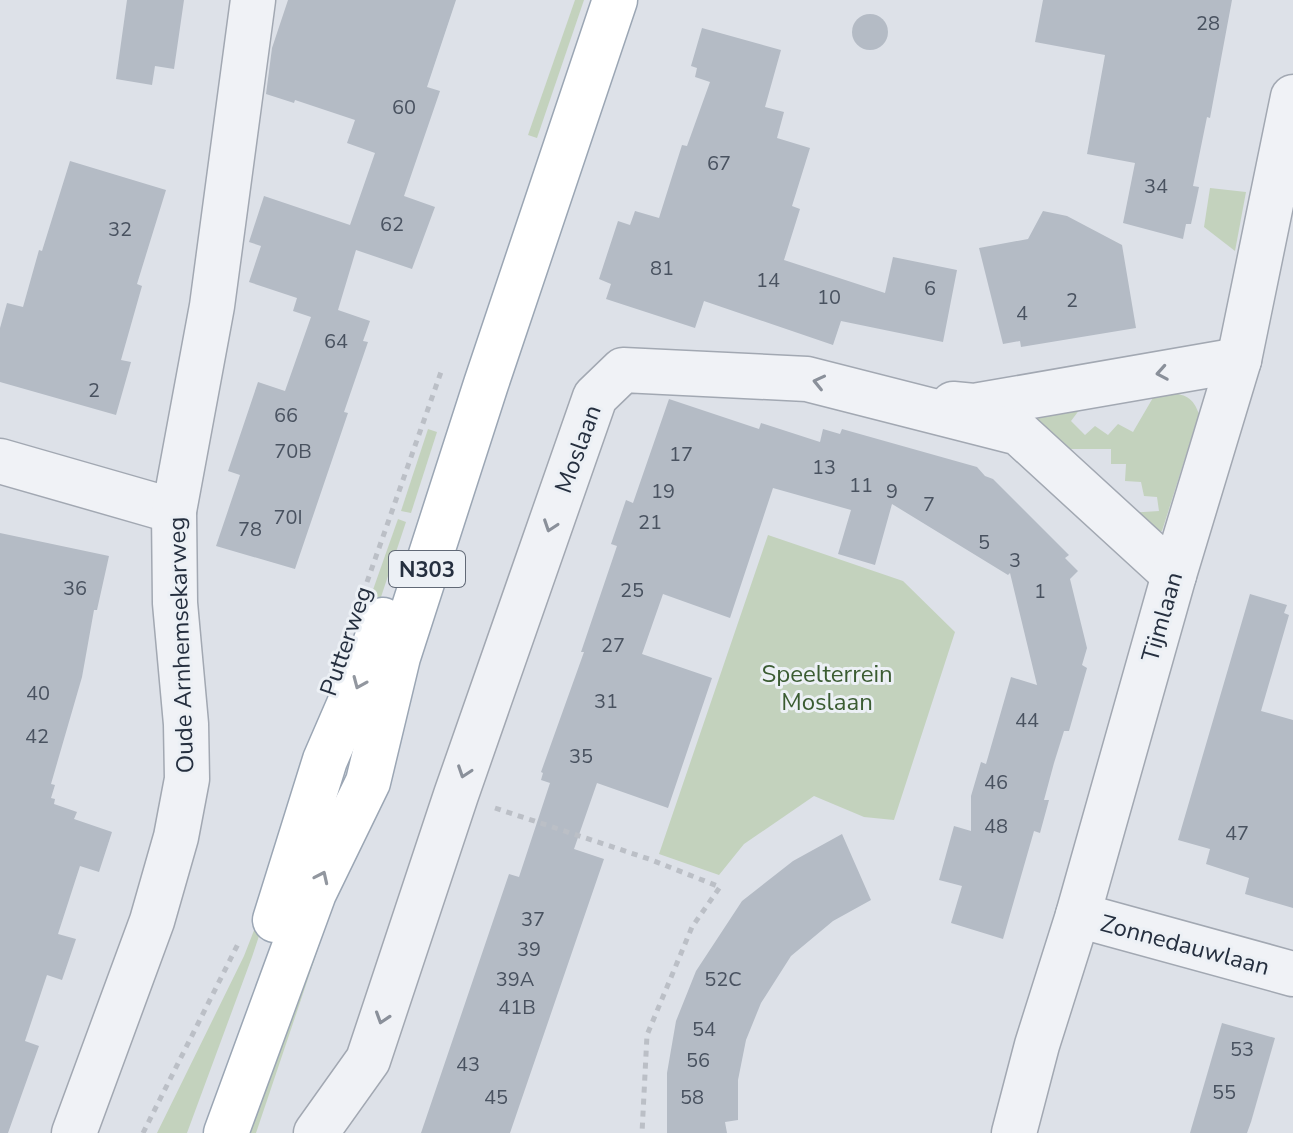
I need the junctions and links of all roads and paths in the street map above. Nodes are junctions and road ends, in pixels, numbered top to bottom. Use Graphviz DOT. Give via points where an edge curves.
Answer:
graph roads {
  1 [pos="253,0"];
  2 [pos="591,0"];
  3 [pos="615,0"];
  4 [pos="1293,97"];
  5 [pos="1239,360"];
  6 [pos="441,372"];
  7 [pos="894,400"];
  8 [pos="0,461"];
  9 [pos="174,511"];
  10 [pos="1174,575"];
  11 [pos="364,590"];
  12 [pos="456,795"];
  13 [pos="1078,915"];
  14 [pos="239,941"];
  15 [pos="1293,974"];
  16 [pos="74,1133"];
  17 [pos="143,1133"];
  18 [pos="200,1133"];
  19 [pos="226,1133"];
  20 [pos="316,1133"];
  21 [pos="642,1133"];
  22 [pos="1014,1133"];
  1 -- 9 [label="street, Oude Arnhemsekarweg" via="212,306"];
  2 -- 18 [label="main road, Putterweg / N303, one-way" via="374,647 325,760 288,883"];
  19 -- 3 [label="main road, N303, one-way" via="314,893 368,782 403,642"];
  4 -- 5 [label="street, Tijmlaan"];
  5 -- 7 [label="street, Moslaan, one-way" via="974,406"];
  5 -- 10 [label="street, Tijmlaan"];
  6 -- 11 [label="path, Putterweg"];
  7 -- 10 [label="street, Moslaan" via="1019,433"];
  7 -- 12 [label="street, Moslaan, one-way" via="807,379 623,370 595,397"];
  8 -- 9 [label="street"];
  9 -- 16 [label="street, Oude Arnhemsekarweg" via="187,779 152,921"];
  10 -- 13 [label="street, Tijmlaan"];
  12 -- 20 [label="street, Moslaan, one-way" via="368,1060"];
  12 -- 21 [label="path" via="720,887 692,927 647,1035"];
  13 -- 15 [label="street, Zonnedauwlaan"];
  13 -- 22 [label="street, Tijmlaan"];
  14 -- 17 [label="path"];
}
